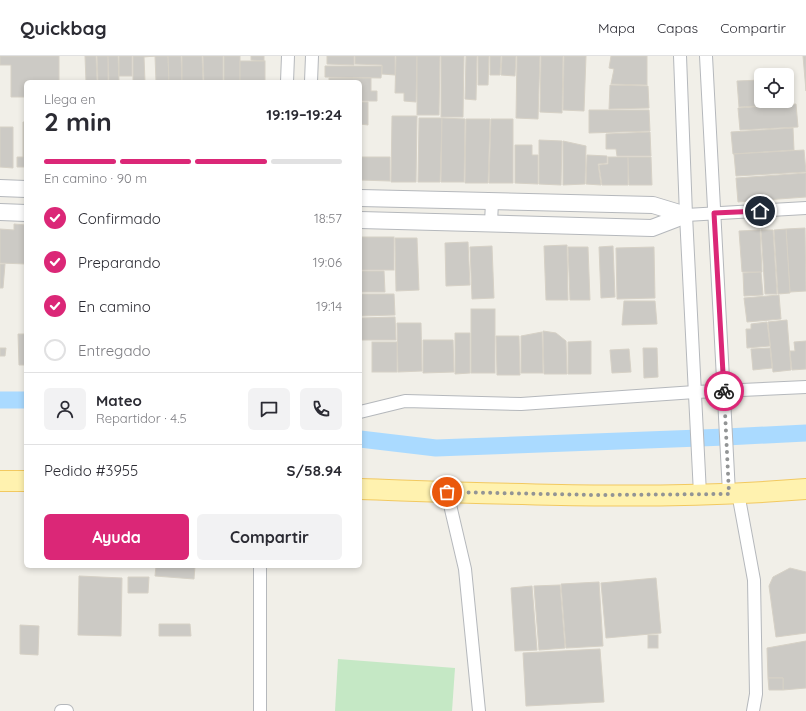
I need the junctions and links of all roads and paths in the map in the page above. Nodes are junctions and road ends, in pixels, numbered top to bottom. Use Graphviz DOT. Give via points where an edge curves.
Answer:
graph roads {
  1 [pos="288,56"];
  2 [pos="312,56"];
  3 [pos="680,56"];
  4 [pos="706,56"];
  5 [pos="287,80"];
  6 [pos="311,80"];
  7 [pos="0,188"];
  8 [pos="24,189"];
  9 [pos="362,198"];
  10 [pos="492,202"];
  11 [pos="806,208"];
  12 [pos="0,212"];
  13 [pos="24,213"];
  14 [pos="714,213"];
  15 [pos="686,215"];
  16 [pos="362,220"];
  17 [pos="491,223"];
  18 [pos="806,387"];
  19 [pos="695,392"];
  20 [pos="724,392"];
  21 [pos="362,412"];
  22 [pos="0,481"];
  23 [pos="24,481"];
  24 [pos="362,489"];
  25 [pos="806,489"];
  26 [pos="447,492"];
  27 [pos="733,493"];
  28 [pos="700,494"];
  29 [pos="260,568"];
  30 [pos="60,711"];
  31 [pos="67,711"];
  32 [pos="260,711"];
  33 [pos="479,711"];
  34 [pos="753,711"];
  1 -- 5 [label="street"];
  2 -- 6 [label="street"];
  3 -- 15 [label="street"];
  4 -- 14 [label="street"];
  7 -- 8 [label="street"];
  9 -- 10 [label="street"];
  10 -- 15 [label="street" via="653,205"];
  10 -- 17 [label="street"];
  11 -- 14 [label="street"];
  12 -- 13 [label="street"];
  14 -- 15 [label="street"];
  14 -- 20 [label="street"];
  15 -- 17 [label="street" via="652,228"];
  15 -- 19 [label="street"];
  16 -- 17 [label="street"];
  18 -- 20 [label="street"];
  19 -- 20 [label="street"];
  19 -- 21 [label="street" via="520,404 406,401"];
  19 -- 28 [label="street"];
  20 -- 27 [label="street"];
  22 -- 23 [label="main road"];
  24 -- 26 [label="main road"];
  25 -- 27 [label="main road"];
  26 -- 28 [label="main road"];
  26 -- 33 [label="street" via="465,569"];
  27 -- 28 [label="main road"];
  27 -- 34 [label="street" via="754,580 756,694"];
  29 -- 32 [label="street"];
  30 -- 31 [label="street"];
}
